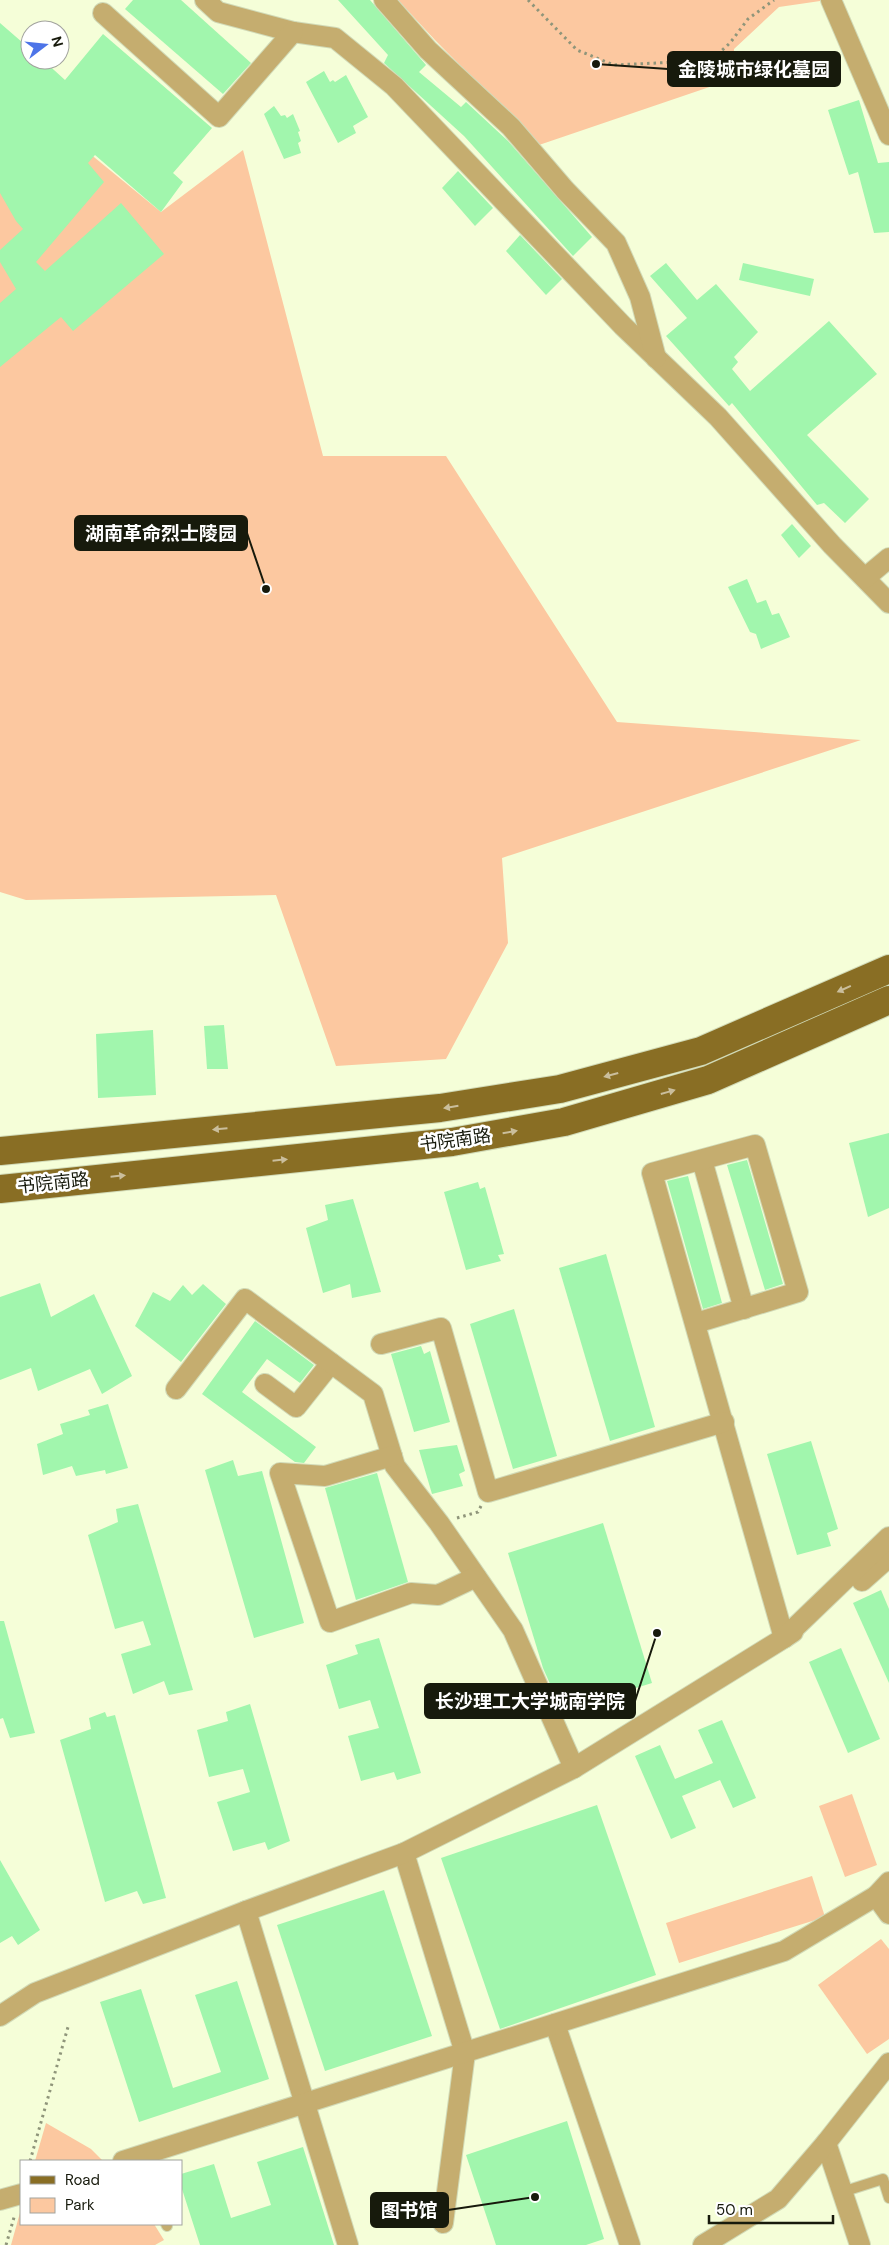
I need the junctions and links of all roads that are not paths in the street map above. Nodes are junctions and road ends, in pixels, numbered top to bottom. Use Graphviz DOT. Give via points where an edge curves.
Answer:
graph roads {
  1 [pos="204,0"];
  2 [pos="384,0"];
  3 [pos="831,0"];
  4 [pos="103,13"];
  5 [pos="293,32"];
  6 [pos="889,135"];
  7 [pos="656,358"];
  8 [pos="889,558"];
  9 [pos="865,578"];
  10 [pos="889,603"];
  11 [pos="889,969"];
  12 [pos="889,1000"];
  13 [pos="0,1151"];
  14 [pos="702,1160"];
  15 [pos="0,1189"];
  16 [pos="744,1309"];
  17 [pos="696,1323"];
  18 [pos="382,1344"];
  19 [pos="331,1363"];
  20 [pos="265,1384"];
  21 [pos="176,1389"];
  22 [pos="724,1422"];
  23 [pos="392,1456"];
  24 [pos="889,1537"];
  25 [pos="889,1557"];
  26 [pos="476,1577"];
  27 [pos="784,1638"];
  28 [pos="574,1768"];
  29 [pos="404,1853"];
  30 [pos="883,1889"];
  31 [pos="246,1912"];
  32 [pos="889,1914"];
  33 [pos="0,2016"];
  34 [pos="555,2024"];
  35 [pos="465,2053"];
  36 [pos="889,2063"];
  37 [pos="304,2104"];
  38 [pos="826,2142"];
  39 [pos="126,2160"];
  40 [pos="886,2178"];
  41 [pos="842,2192"];
  42 [pos="20,2194"];
  43 [pos="889,2198"];
  44 [pos="0,2200"];
  45 [pos="443,2223"];
  46 [pos="348,2245"];
  47 [pos="630,2245"];
  48 [pos="703,2245"];
  49 [pos="860,2245"];
  1 -- 5 [label="street" via="218,12"];
  2 -- 7 [label="street" via="428,50 511,127 616,243 640,297"];
  3 -- 6 [label="street"];
  4 -- 5 [label="street" via="219,117"];
  5 -- 7 [label="street" via="335,38 394,86"];
  7 -- 9 [label="street" via="718,417"];
  8 -- 9 [label="street"];
  9 -- 10 [label="street"];
  11 -- 13 [label="main road, 书院南路, one-way" via="701,1051 560,1089 440,1108"];
  15 -- 12 [label="main road, 书院南路, one-way" via="452,1142 564,1122 708,1080"];
  14 -- 16 [label="street"];
  14 -- 16 [label="street" via="755,1145 798,1292"];
  14 -- 17 [label="street" via="652,1174"];
  16 -- 17 [label="street"];
  17 -- 22 [label="street"];
  18 -- 22 [label="street" via="441,1328 488,1492"];
  19 -- 20 [label="street" via="296,1407"];
  19 -- 21 [label="street" via="245,1299"];
  19 -- 23 [label="street" via="373,1394"];
  22 -- 27 [label="street"];
  23 -- 26 [label="street" via="395,1466"];
  23 -- 26 [label="street" via="325,1476 280,1473 330,1622 411,1593 438,1595"];
  24 -- 27 [label="street"];
  25 -- 27 [label="street" via="845,1595"];
  26 -- 28 [label="street" via="513,1630"];
  27 -- 28 [label="street"];
  28 -- 29 [label="street"];
  29 -- 31 [label="street"];
  29 -- 35 [label="street"];
  30 -- 32 [label="street"];
  30 -- 34 [label="street" via="784,1951"];
  31 -- 33 [label="street" via="35,1994"];
  31 -- 37 [label="street"];
  34 -- 35 [label="street"];
  34 -- 47 [label="street"];
  35 -- 37 [label="street"];
  35 -- 45 [label="street"];
  36 -- 38 [label="street"];
  37 -- 39 [label="street"];
  37 -- 46 [label="street"];
  38 -- 41 [label="street"];
  38 -- 48 [label="street" via="778,2199"];
  40 -- 41 [label="lane"];
  40 -- 43 [label="lane"];
  41 -- 49 [label="street"];
  42 -- 44 [label="street"];
}
